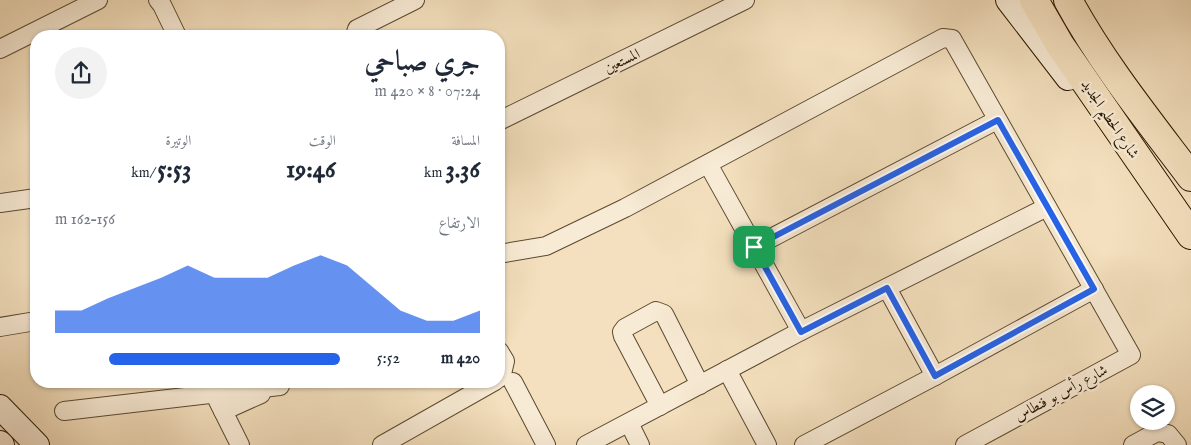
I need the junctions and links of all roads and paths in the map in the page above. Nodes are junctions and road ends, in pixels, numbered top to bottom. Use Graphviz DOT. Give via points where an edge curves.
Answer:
graph roads {
  1 [pos="98,0"];
  2 [pos="158,0"];
  3 [pos="415,0"];
  4 [pos="745,0"];
  5 [pos="1008,0"];
  6 [pos="1034,0"];
  7 [pos="1068,0"];
  8 [pos="1079,12"];
  9 [pos="38,30"];
  10 [pos="174,30"];
  11 [pos="357,30"];
  12 [pos="30,34"];
  13 [pos="0,49"];
  14 [pos="505,118"];
  15 [pos="998,120"];
  16 [pos="1126,142"];
  17 [pos="708,164"];
  18 [pos="1191,177"];
  19 [pos="30,199"];
  20 [pos="0,203"];
  21 [pos="1047,207"];
  22 [pos="1191,235"];
  23 [pos="754,247"];
  24 [pos="505,253"];
  25 [pos="887,288"];
  26 [pos="1094,289"];
  27 [pos="30,322"];
  28 [pos="0,327"];
  29 [pos="801,332"];
  30 [pos="727,370"];
  31 [pos="935,376"];
  32 [pos="506,380"];
  33 [pos="700,385"];
  34 [pos="256,388"];
  35 [pos="275,388"];
  36 [pos="483,388"];
  37 [pos="214,394"];
  38 [pos="660,406"];
  39 [pos="0,407"];
  40 [pos="64,411"];
  41 [pos="223,411"];
  42 [pos="629,423"];
  43 [pos="969,444"];
  44 [pos="37,445"];
  45 [pos="240,445"];
  46 [pos="382,445"];
  47 [pos="546,445"];
  48 [pos="586,445"];
  49 [pos="640,445"];
  50 [pos="767,445"];
  51 [pos="804,445"];
  52 [pos="1132,445"];
  53 [pos="1176,445"];
  1 -- 9 [label="street"];
  2 -- 10 [label="street"];
  3 -- 11 [label="street"];
  4 -- 14 [label="street, المستعين"];
  5 -- 16 [label="street" via="1067,76"];
  6 -- 16 [label="main road, شارع الحطيم الجديد" via="1060,45"];
  7 -- 8 [label="main road, شارع الحطيم الجديد"];
  8 -- 18 [label="main road, شارع الحطيم الجديد" via="1145,118"];
  12 -- 13 [label="street"];
  15 -- 17 [label="street" via="952,39 943,38"];
  15 -- 21 [label="street"];
  15 -- 23 [label="street"];
  16 -- 22 [label="main road, شارع الحطيم الجديد"];
  17 -- 23 [label="street"];
  17 -- 24 [label="street" via="546,246"];
  19 -- 20 [label="street"];
  21 -- 25 [label="street"];
  21 -- 26 [label="street"];
  23 -- 29 [label="street"];
  25 -- 29 [label="street"];
  25 -- 31 [label="street"];
  26 -- 31 [label="street"];
  26 -- 43 [label="street, شارع رأس بو فنطاس" via="1131,355"];
  27 -- 28 [label="street"];
  29 -- 30 [label="street"];
  30 -- 33 [label="street"];
  30 -- 50 [label="street"];
  31 -- 51 [label="street"];
  32 -- 47 [label="street"];
  33 -- 38 [label="street"];
  33 -- 38 [label="street" via="664,314 656,311 622,332"];
  34 -- 37 [label="street"];
  35 -- 41 [label="street"];
  36 -- 46 [label="street"];
  37 -- 40 [label="street"];
  37 -- 41 [label="street"];
  38 -- 42 [label="street"];
  39 -- 44 [label="street"];
  41 -- 45 [label="street"];
  42 -- 48 [label="street"];
  42 -- 49 [label="street"];
  52 -- 53 [label="street" via="1163,432 1173,438"];
}
